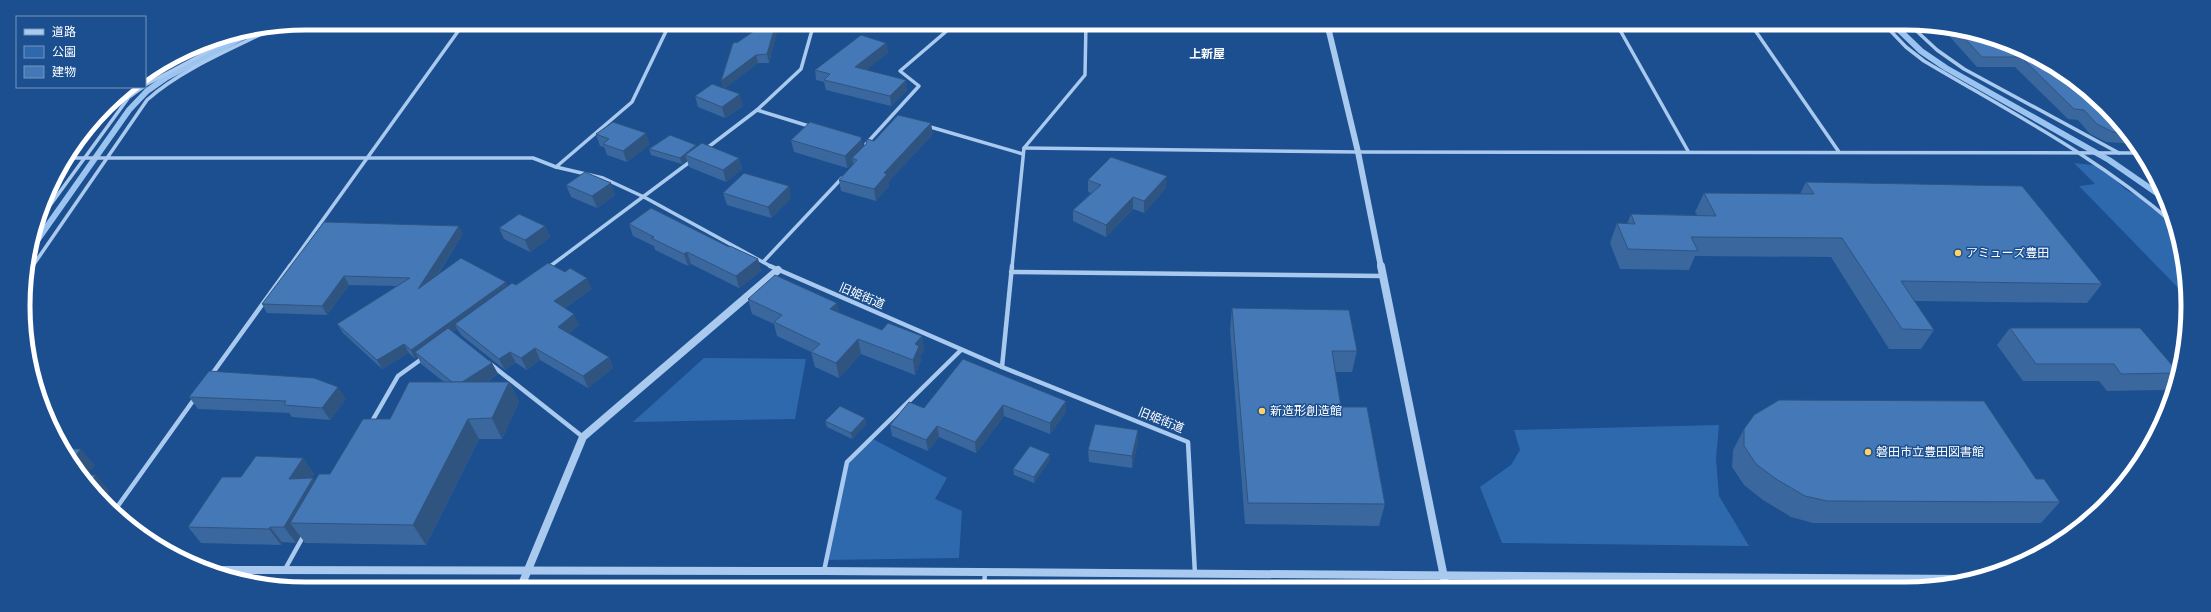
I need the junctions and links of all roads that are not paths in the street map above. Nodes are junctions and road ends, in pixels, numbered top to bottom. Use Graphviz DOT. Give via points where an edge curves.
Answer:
graph roads {
  1 [pos="459,30"];
  2 [pos="667,30"];
  3 [pos="812,30"];
  4 [pos="948,30"];
  5 [pos="1086,30"];
  6 [pos="1329,30"];
  7 [pos="1620,30"];
  8 [pos="1755,30"];
  9 [pos="1890,30"];
  10 [pos="1916,31"];
  11 [pos="265,33"];
  12 [pos="225,42"];
  13 [pos="146,84"];
  14 [pos="141,88"];
  15 [pos="757,110"];
  16 [pos="892,116"];
  17 [pos="899,118"];
  18 [pos="921,124"];
  19 [pos="815,128"];
  20 [pos="858,142"];
  21 [pos="866,144"];
  22 [pos="866,148"];
  23 [pos="1024,148"];
  24 [pos="1688,151"];
  25 [pos="1358,152"];
  26 [pos="1839,152"];
  27 [pos="2083,153"];
  28 [pos="2119,153"];
  29 [pos="2134,153"];
  30 [pos="700,154"];
  31 [pos="1023,154"];
  32 [pos="367,157"];
  33 [pos="74,158"];
  34 [pos="84,158"];
  35 [pos="106,158"];
  36 [pos="694,158"];
  37 [pos="556,166"];
  38 [pos="845,175"];
  39 [pos="644,197"];
  40 [pos="48,207"];
  41 [pos="2166,216"];
  42 [pos="763,262"];
  43 [pos="33,266"];
  44 [pos="778,270"];
  45 [pos="543,271"];
  46 [pos="1012,272"];
  47 [pos="1383,276"];
  48 [pos="961,350"];
  49 [pos="429,354"];
  50 [pos="485,359"];
  51 [pos="1002,367"];
  52 [pos="207,382"];
  53 [pos="198,394"];
  54 [pos="366,430"];
  55 [pos="583,437"];
  56 [pos="117,507"];
  57 [pos="307,531"];
  58 [pos="227,570"];
  59 [pos="283,571"];
  60 [pos="527,571"];
  61 [pos="824,571"];
  62 [pos="986,572"];
  63 [pos="1443,574"];
  64 [pos="1195,575"];
  65 [pos="523,582"];
  66 [pos="985,582"];
  67 [pos="1445,582"];
  68 [pos="1869,582"];
  1 -- 32 [label="street"];
  2 -- 37 [label="street" via="632,102"];
  3 -- 15 [label="street" via="801,69"];
  4 -- 16 [label="street" via="900,71 919,86"];
  5 -- 23 [label="street" via="1085,75"];
  6 -- 25 [label="street"];
  7 -- 24 [label="street"];
  8 -- 26 [label="street"];
  9 -- 27 [label="street" via="1924,61"];
  10 -- 28 [label="street" via="1937,50 1964,69"];
  11 -- 35 [label="street" via="160,88 147,100"];
  12 -- 13 [label="street"];
  14 -- 34 [label="street" via="121,108"];
  15 -- 19 [label="street"];
  15 -- 30 [label="street"];
  16 -- 17 [label="street"];
  16 -- 21 [label="street"];
  18 -- 31 [label="street"];
  20 -- 21 [label="street"];
  21 -- 22 [label="street"];
  23 -- 25 [label="street"];
  23 -- 31 [label="street"];
  24 -- 25 [label="street"];
  24 -- 26 [label="street"];
  25 -- 47 [label="street"];
  26 -- 27 [label="street"];
  27 -- 28 [label="street"];
  27 -- 41 [label="street"];
  28 -- 29 [label="street"];
  31 -- 46 [label="street"];
  32 -- 35 [label="street, 旧姫街道"];
  32 -- 37 [label="street, 旧姫街道" via="534,158"];
  32 -- 52 [label="street"];
  33 -- 34 [label="street, 旧姫街道"];
  34 -- 35 [label="street, 旧姫街道"];
  34 -- 40 [label="street"];
  35 -- 43 [label="street"];
  36 -- 39 [label="street"];
  37 -- 39 [label="street, 旧姫街道" via="603,178"];
  38 -- 42 [label="street"];
  39 -- 42 [label="street, 旧姫街道"];
  39 -- 45 [label="street"];
  42 -- 44 [label="street, 旧姫街道"];
  44 -- 48 [label="street, 旧姫街道"];
  44 -- 55 [label="street"];
  46 -- 47 [label="street"];
  46 -- 51 [label="street"];
  47 -- 63 [label="street"];
  48 -- 51 [label="street, 旧姫街道"];
  48 -- 61 [label="street" via="847,462"];
  49 -- 54 [label="street" via="398,376"];
  50 -- 55 [label="street"];
  51 -- 64 [label="street, 旧姫街道" via="1188,442"];
  53 -- 56 [label="street"];
  55 -- 60 [label="street"];
  57 -- 59 [label="street"];
  58 -- 59 [label="street"];
  59 -- 60 [label="street"];
  60 -- 61 [label="street"];
  60 -- 65 [label="street"];
  61 -- 62 [label="street"];
  62 -- 64 [label="street"];
  62 -- 66 [label="street"];
  63 -- 64 [label="street"];
  63 -- 67 [label="street"];
  63 -- 68 [label="street"];
}
